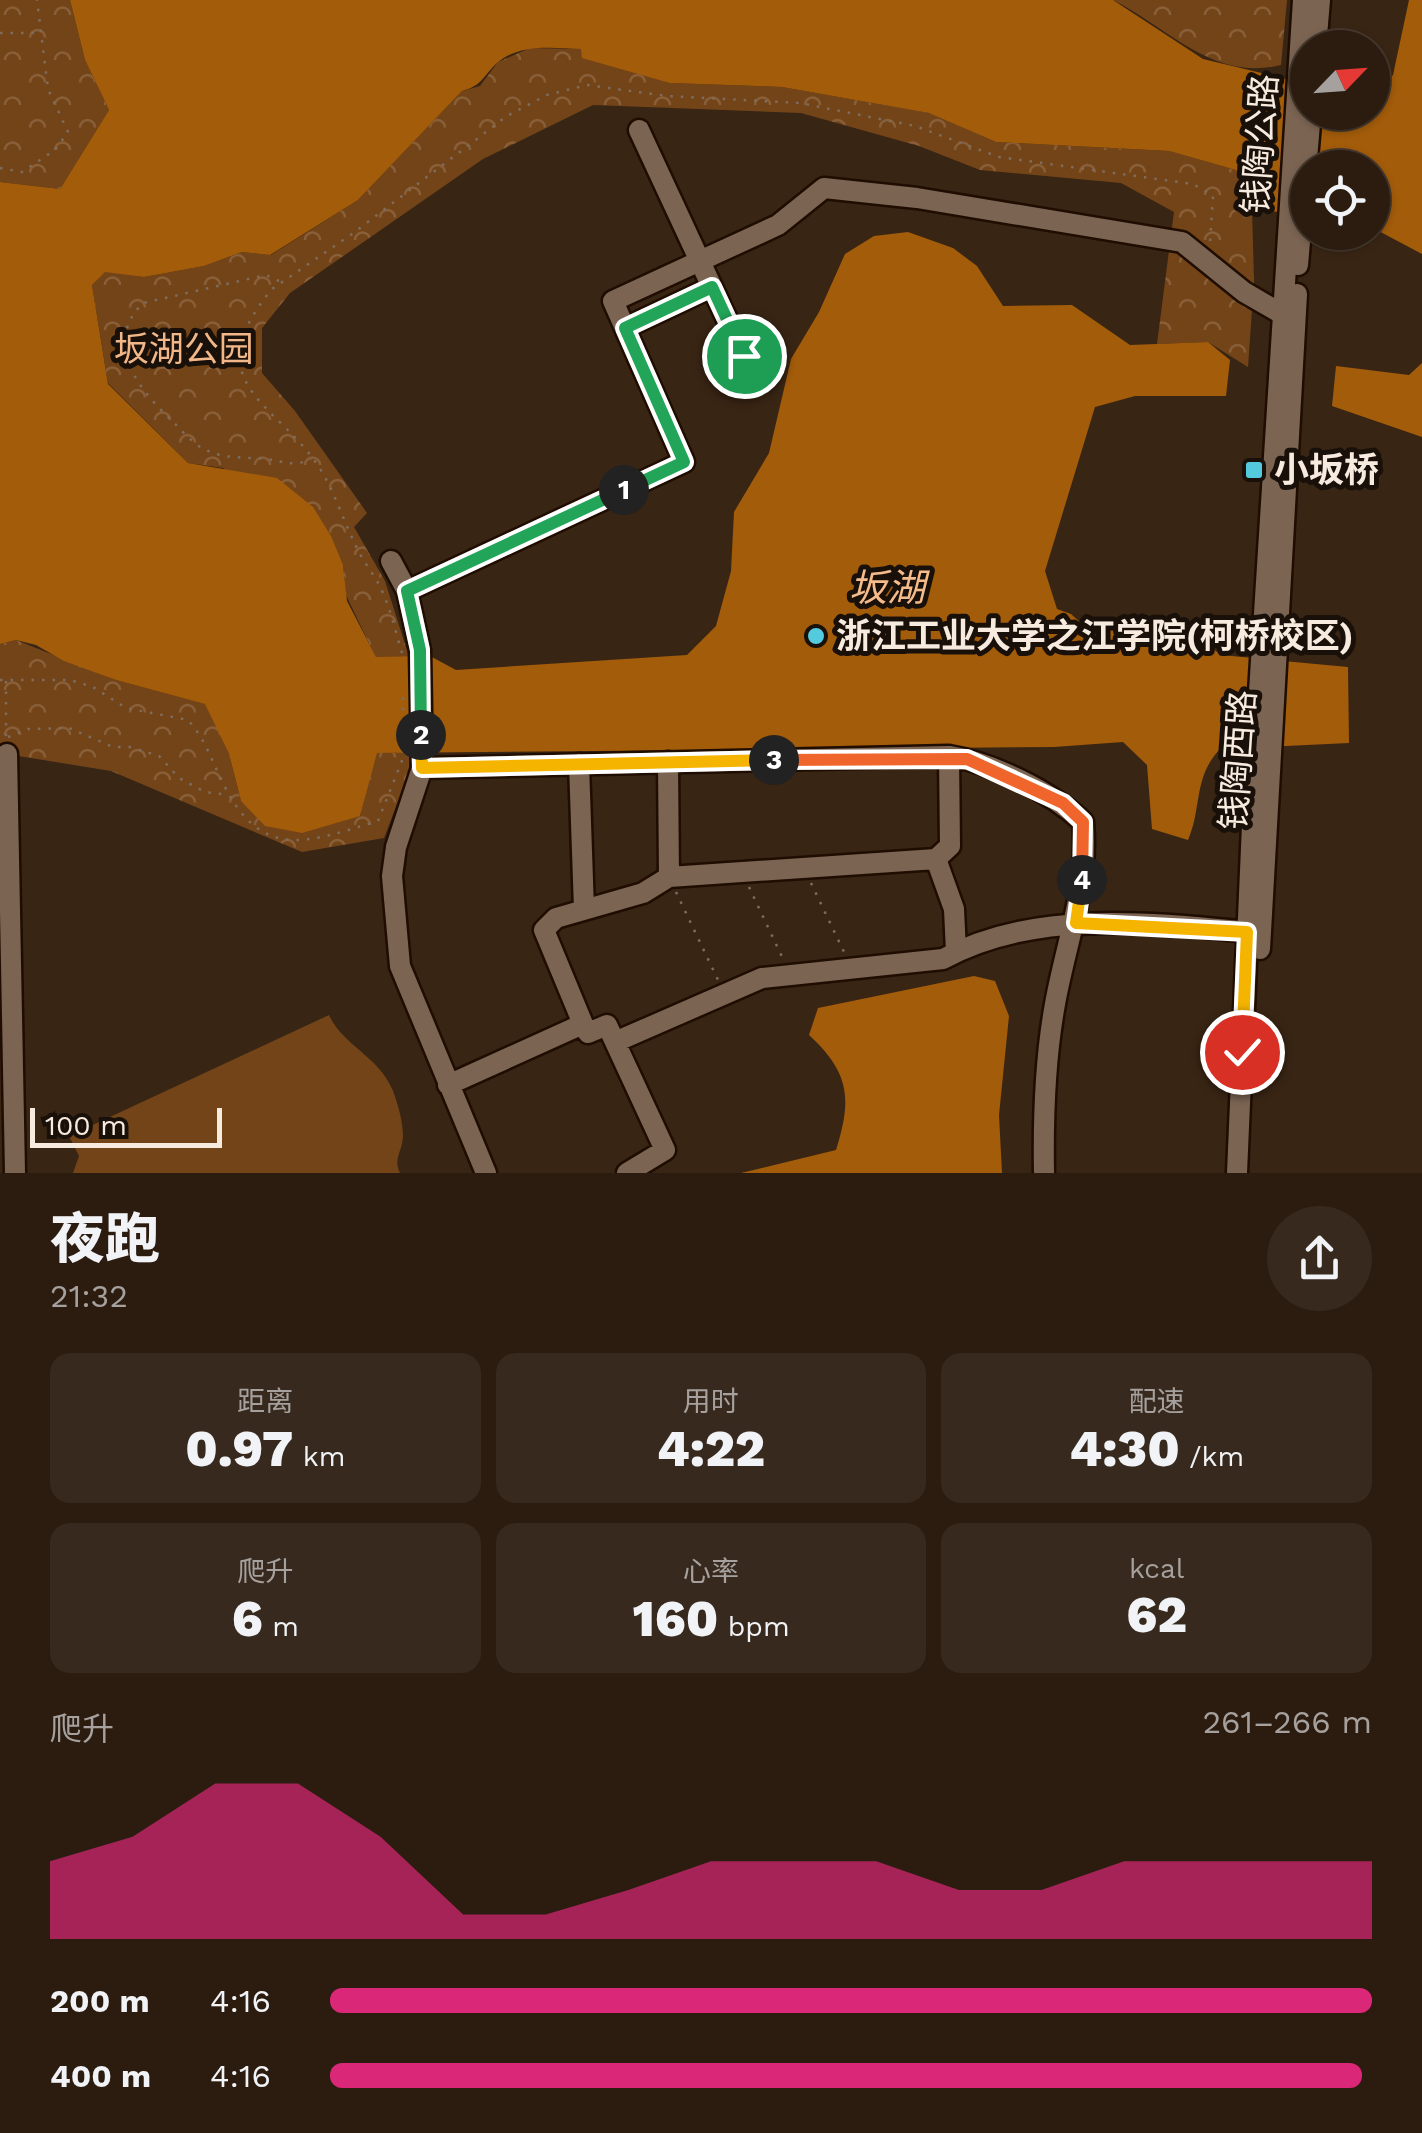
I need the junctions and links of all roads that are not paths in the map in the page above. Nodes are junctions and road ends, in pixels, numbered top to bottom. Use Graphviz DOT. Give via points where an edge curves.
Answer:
graph roads {
  1 [pos="1302,0"];
  2 [pos="1320,0"];
  3 [pos="1309,30"];
  4 [pos="1313,30"];
  5 [pos="639,130"];
  6 [pos="1303,130"];
  7 [pos="1309,130"];
  8 [pos="700,261"];
  9 [pos="1292,262"];
  10 [pos="712,287"];
  11 [pos="1282,314"];
  12 [pos="625,328"];
  13 [pos="744,356"];
  14 [pos="391,561"];
  15 [pos="407,591"];
  16 [pos="1270,654"];
  17 [pos="7,746"];
  18 [pos="949,756"];
  19 [pos="668,762"];
  20 [pos="412,763"];
  21 [pos="579,764"];
  22 [pos="936,859"];
  23 [pos="670,877"];
  24 [pos="584,910"];
  25 [pos="1076,923"];
  26 [pos="1254,933"];
  27 [pos="956,952"];
  28 [pos="584,1024"];
  29 [pos="614,1042"];
  30 [pos="448,1085"];
  31 [pos="15,1173"];
  32 [pos="486,1173"];
  33 [pos="627,1173"];
  34 [pos="1044,1173"];
  35 [pos="1237,1173"];
  36 [pos="1248,1173"];
  1 -- 3 [label="street"];
  2 -- 4 [label="street"];
  5 -- 8 [label="street"];
  6 -- 9 [label="street, 钱陶公路"];
  7 -- 9 [label="street, 钱陶西路"];
  8 -- 10 [label="street"];
  8 -- 11 [label="street" via="778,225 824,188 1182,242"];
  8 -- 12 [label="street" via="613,301"];
  9 -- 11 [label="street, 钱陶西路"];
  9 -- 16 [label="street, 钱陶西路"];
  10 -- 12 [label="street"];
  10 -- 13 [label="street"];
  11 -- 16 [label="street, 钱陶西路"];
  12 -- 15 [label="street" via="684,462"];
  14 -- 15 [label="street"];
  15 -- 20 [label="street"];
  16 -- 26 [label="street, 钱陶西路"];
  17 -- 31 [label="street"];
  18 -- 19 [label="street"];
  18 -- 22 [label="street" via="950,846"];
  18 -- 25 [label="street" via="1063,803 1083,822"];
  19 -- 21 [label="street"];
  19 -- 23 [label="street"];
  20 -- 21 [label="street"];
  20 -- 30 [label="street" via="396,847 393,913 408,992"];
  21 -- 24 [label="street"];
  22 -- 23 [label="street"];
  22 -- 27 [label="street" via="954,909"];
  23 -- 24 [label="street" via="643,894"];
  24 -- 28 [label="street" via="556,918 544,930"];
  25 -- 26 [label="street"];
  25 -- 27 [label="street"];
  25 -- 34 [label="street" via="1050,1039"];
  26 -- 35 [label="street, 钱陶西路"];
  26 -- 36 [label="street, 钱陶西路"];
  27 -- 29 [label="street" via="943,959 762,978"];
  28 -- 29 [label="street" via="588,1033 607,1024"];
  28 -- 30 [label="street"];
  29 -- 33 [label="street" via="665,1150"];
  30 -- 32 [label="street"];
}
